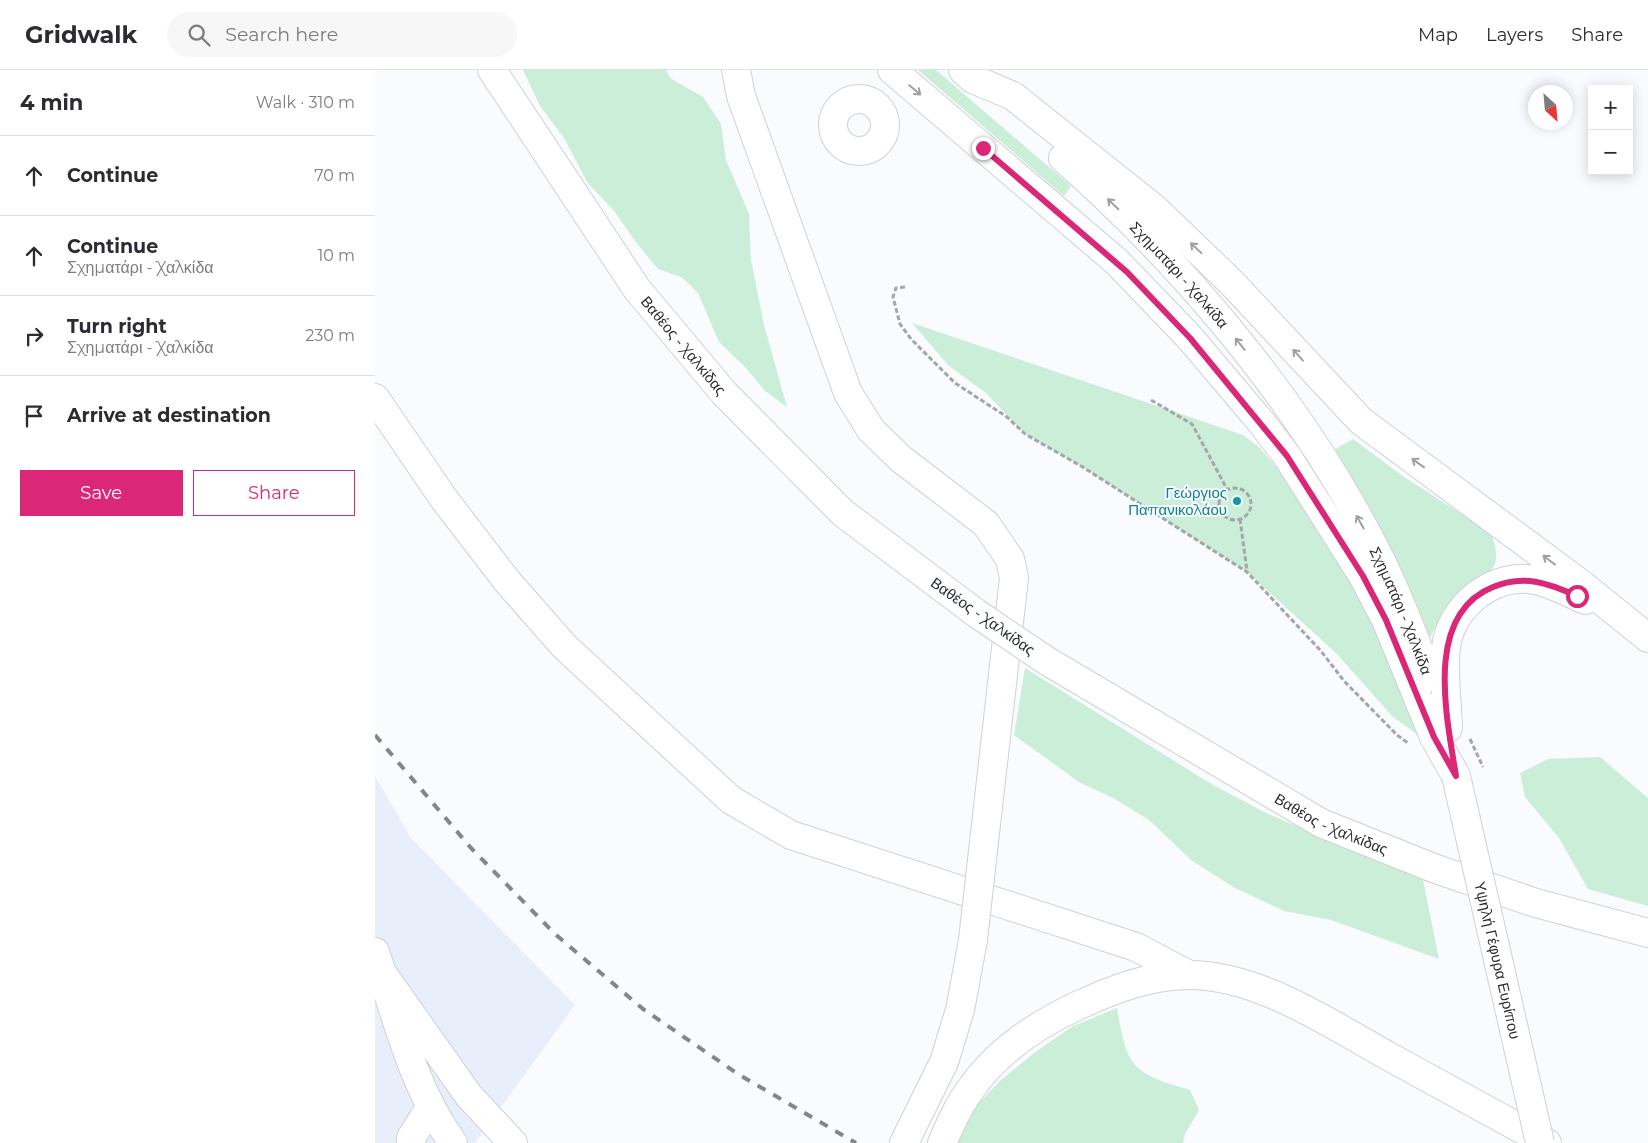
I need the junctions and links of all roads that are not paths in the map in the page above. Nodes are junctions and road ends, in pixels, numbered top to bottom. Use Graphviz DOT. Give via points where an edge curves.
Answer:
graph roads {
  1 [pos="736,70"];
  2 [pos="892,70"];
  3 [pos="968,74"];
  4 [pos="497,75"];
  5 [pos="375,398"];
  6 [pos="1639,630"];
  7 [pos="1448,728"];
  8 [pos="1456,776"];
  9 [pos="1648,933"];
  10 [pos="377,967"];
  11 [pos="1189,975"];
  12 [pos="431,1106"];
  13 [pos="908,1136"];
  14 [pos="411,1143"];
  15 [pos="453,1143"];
  16 [pos="513,1143"];
  17 [pos="942,1143"];
  18 [pos="1540,1143"];
  19 [pos="1547,1143"];
  1 -- 13 [label="main road, bridge" via="741,96 848,393 871,430 901,459 986,524 1010,559 1013,578 973,940 960,1010 944,1062"];
  2 -- 8 [label="main road, Σχηματάρι - Χαλκίδα, one-way" via="1117,262 1190,338 1261,422 1287,456 1363,576 1386,620 1434,737"];
  6 -- 3 [label="main road, one-way" via="1361,421 1231,282 1155,209 1013,96"];
  7 -- 3 [label="main road, Σχηματάρι - Χαλκίδα, one-way" via="1416,641 1365,532 1311,443 1255,363 1207,303 1140,230"];
  4 -- 9 [label="main road, Βαθέος - Χαλκίδας, bridge" via="637,289 725,393 843,513 1047,661 1321,823 1436,869 1536,903"];
  5 -- 11 [label="main road" via="443,499 507,581 558,639 731,800 791,835 1136,947"];
  6 -- 7 [label="main road" via="1559,588 1534,580 1507,581 1482,591 1462,609 1449,633 1446,659"];
  7 -- 8 [label="main road, Σχηματάρι - Χαλκίδα"];
  8 -- 18 [label="main road, Υψηλή Γέφυρα Ευρίπου, bridge"];
  10 -- 12 [label="main road"];
  10 -- 16 [label="main road" via="469,1096"];
  11 -- 17 [label="main road" via="1130,984 1068,1010 1030,1033 997,1058 969,1090"];
  11 -- 19 [label="main road" via="1242,984 1303,1009"];
  12 -- 14 [label="main road"];
  12 -- 15 [label="main road"];
}
